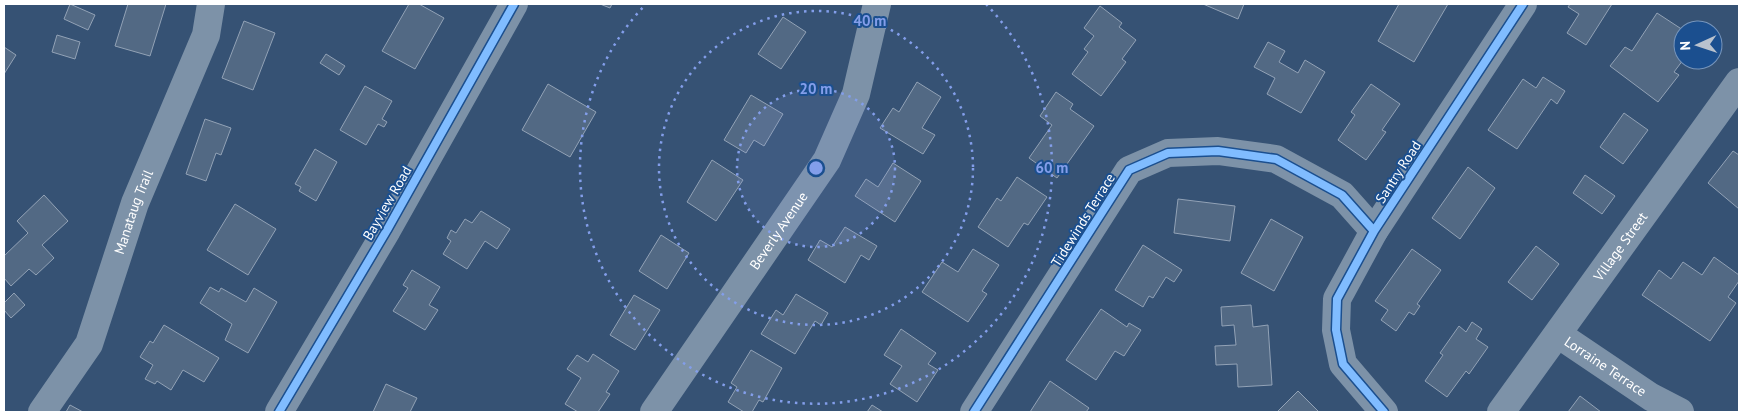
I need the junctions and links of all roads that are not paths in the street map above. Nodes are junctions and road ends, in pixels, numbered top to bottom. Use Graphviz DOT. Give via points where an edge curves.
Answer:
graph roads {
  1 [pos="212,4"];
  2 [pos="514,4"];
  3 [pos="877,4"];
  4 [pos="1523,4"];
  5 [pos="1739,82"];
  6 [pos="1374,231"];
  7 [pos="1559,335"];
  8 [pos="42,412"];
  9 [pos="279,412"];
  10 [pos="654,412"];
  11 [pos="974,412"];
  12 [pos="1384,412"];
  13 [pos="1501,412"];
  14 [pos="1680,412"];
  1 -- 8 [label="street, Manataug Trail" via="206,35 136,203 89,344"];
  2 -- 9 [label="street, Bayview Road"];
  3 -- 10 [label="street, Beverly Avenue" via="856,94 827,160"];
  4 -- 6 [label="street, Santry Road"];
  5 -- 7 [label="street, Village Street"];
  6 -- 11 [label="street, Tidewinds Terrace" via="1342,194 1276,159 1218,151 1168,153 1129,170"];
  6 -- 12 [label="street, Santry Road" via="1337,300 1336,330 1343,364"];
  7 -- 13 [label="street, Village Street"];
  7 -- 14 [label="street, Lorraine Terrace" via="1651,397"];
}
